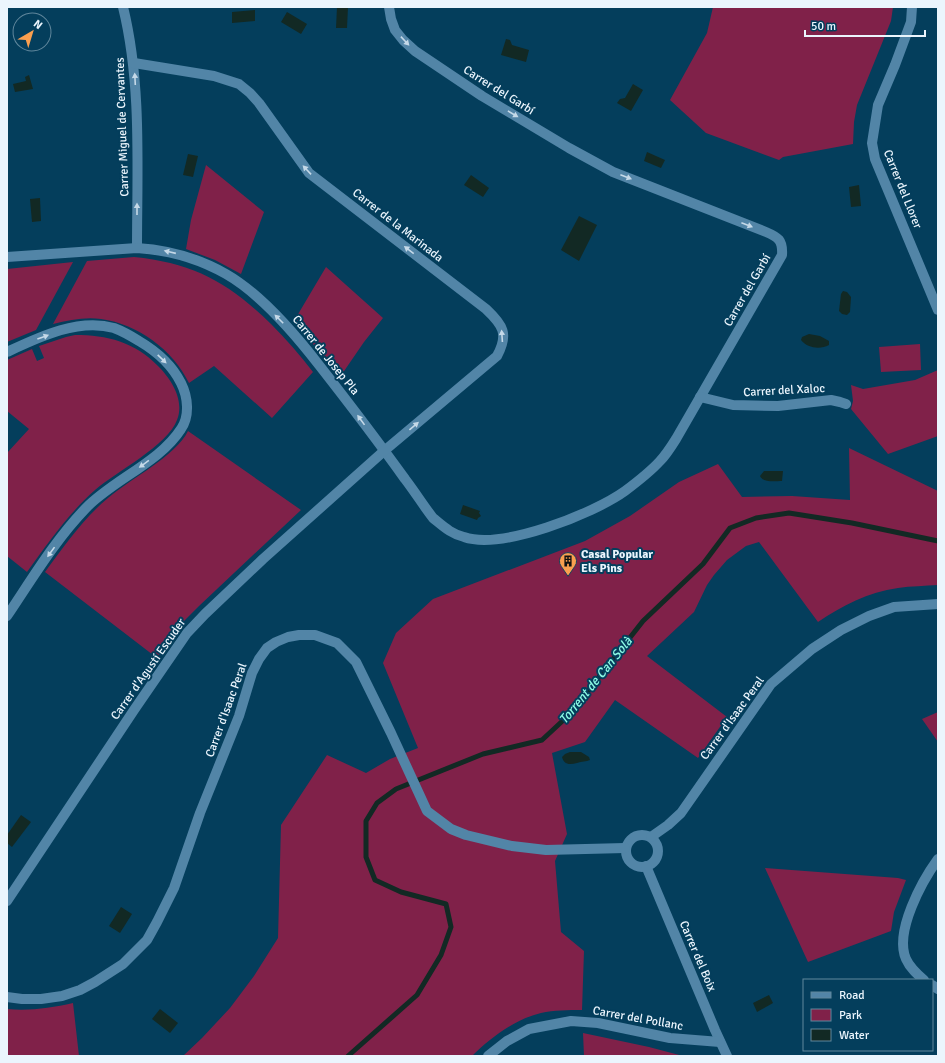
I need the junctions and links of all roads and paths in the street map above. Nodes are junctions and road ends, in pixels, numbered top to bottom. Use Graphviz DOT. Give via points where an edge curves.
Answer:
graph roads {
  1 [pos="123,7"];
  2 [pos="389,7"];
  3 [pos="912,7"];
  4 [pos="134,63"];
  5 [pos="137,248"];
  6 [pos="7,257"];
  7 [pos="937,306"];
  8 [pos="7,352"];
  9 [pos="700,397"];
  10 [pos="846,404"];
  11 [pos="384,451"];
  12 [pos="938,604"];
  13 [pos="7,616"];
  14 [pos="651,837"];
  15 [pos="626,848"];
  16 [pos="938,859"];
  17 [pos="646,866"];
  18 [pos="7,901"];
  19 [pos="923,979"];
  20 [pos="7,997"];
  21 [pos="720,1042"];
  22 [pos="488,1056"];
  23 [pos="727,1056"];
  1 -- 4 [label="street, Carrer Miguel de Cervantes"];
  2 -- 9 [label="street, Carrer del Garbí, one-way" via="396,30 415,51 482,96 569,148 613,172 766,232 780,240 783,247 782,255"];
  3 -- 7 [label="street, Carrer del Llorer" via="902,47 878,105 872,143 875,159"];
  5 -- 4 [label="street, Carrer Miguel de Cervantes, one-way"];
  11 -- 4 [label="street, Carrer de la Marinada, one-way" via="497,356 503,345 502,327 486,309 308,173 259,103 239,84 214,76"];
  5 -- 6 [label="street, Carrer de Josep Pla"];
  11 -- 5 [label="street, Carrer de Josep Pla, one-way" via="298,338 239,282 194,259 157,249"];
  8 -- 13 [label="street, one-way" via="44,336 73,328 96,325 115,329 151,348 171,368 183,388 187,408 182,428 174,438 146,463 86,508 41,566"];
  9 -- 10 [label="street, Carrer del Xaloc" via="733,405 778,406 831,400"];
  9 -- 11 [label="street, Carrer del Garbí" via="660,461 624,491 591,510 524,534 486,540 465,538 450,532 433,518"];
  11 -- 18 [label="street, Carrer d'Agustí Escuder" via="263,559 187,633"];
  12 -- 14 [label="street, Carrer d'Isaac Peral" via="894,607 841,630 812,649 771,684 680,812 668,825"];
  14 -- 15 [label="street" via="638,835 632,838"];
  14 -- 17 [label="street" via="659,848 658,857"];
  15 -- 17 [label="street" via="626,855 633,864"];
  15 -- 20 [label="street, Carrer d'Isaac Peral" via="546,850 512,846 450,829 427,811 371,690 347,651 337,643 315,635 288,637 267,648 252,672 229,742 200,813 174,888 147,940 122,964 80,990 62,996 22,999"];
  16 -- 19 [label="street" via="912,906 902,946 906,959"];
  17 -- 21 [label="street, Carrer del Boix"];
  21 -- 22 [label="street, Carrer del Pollanc" via="670,1038 598,1023 571,1021 529,1029 507,1041"];
  21 -- 23 [label="street, Carrer del Boix"];
}
